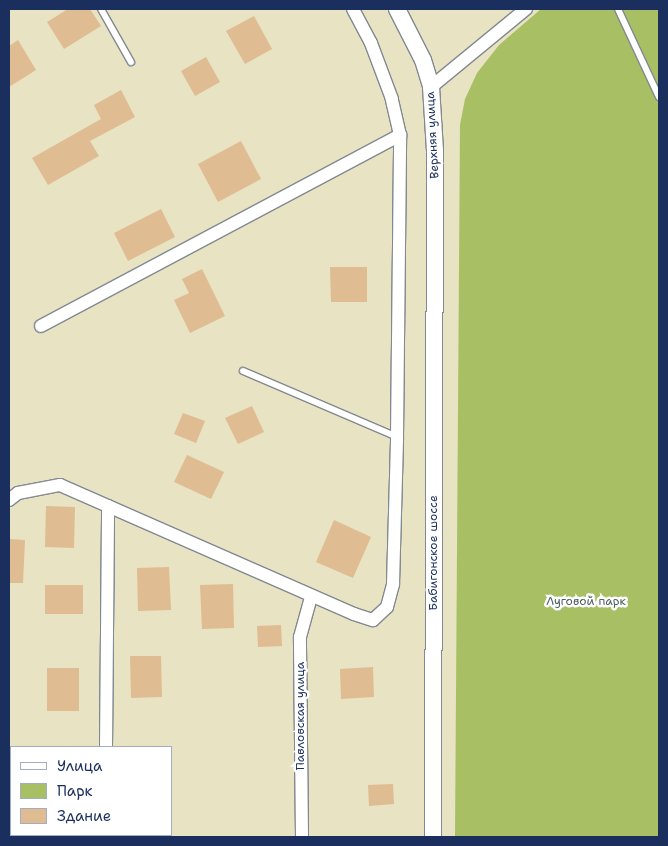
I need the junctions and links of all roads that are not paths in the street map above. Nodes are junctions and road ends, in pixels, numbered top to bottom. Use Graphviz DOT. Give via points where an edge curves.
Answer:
graph roads {
  1 [pos="101,9"];
  2 [pos="353,9"];
  3 [pos="397,9"];
  4 [pos="526,9"];
  5 [pos="618,9"];
  6 [pos="131,62"];
  7 [pos="431,87"];
  8 [pos="659,97"];
  9 [pos="400,135"];
  10 [pos="436,268"];
  11 [pos="41,326"];
  12 [pos="243,371"];
  13 [pos="398,437"];
  14 [pos="9,500"];
  15 [pos="108,506"];
  16 [pos="310,597"];
  17 [pos="106,746"];
  18 [pos="302,837"];
  19 [pos="433,837"];
  1 -- 6 [label="lane"];
  2 -- 9 [label="street" via="371,43 392,99"];
  3 -- 7 [label="street, Верхняя улица" via="423,60"];
  4 -- 7 [label="street"];
  5 -- 8 [label="lane"];
  7 -- 10 [label="street, Верхняя улица"];
  9 -- 11 [label="street"];
  9 -- 13 [label="street"];
  10 -- 19 [label="street, Бабигонское шоссе"];
  12 -- 13 [label="lane"];
  13 -- 16 [label="street" via="393,584 387,608 373,620"];
  14 -- 15 [label="street" via="18,493 60,485"];
  15 -- 16 [label="street"];
  15 -- 17 [label="street"];
  16 -- 18 [label="street, Павловская улица" via="300,637"];
}
